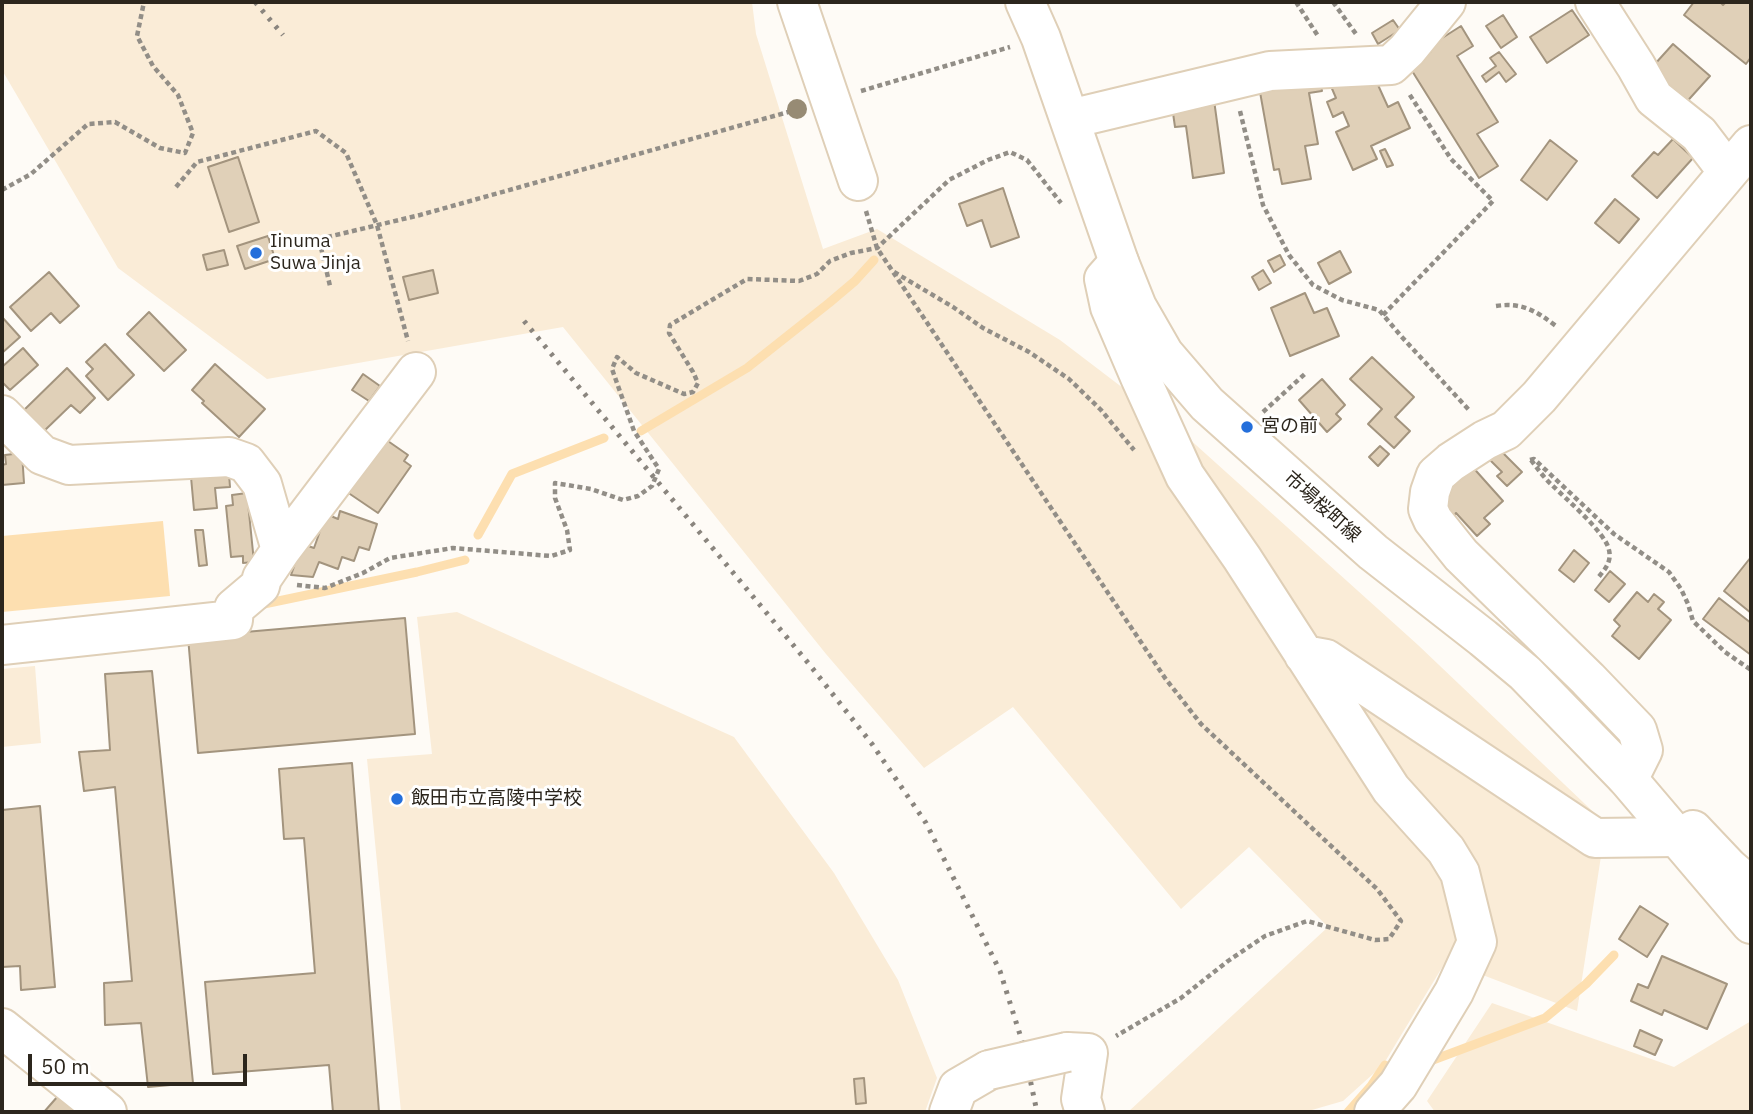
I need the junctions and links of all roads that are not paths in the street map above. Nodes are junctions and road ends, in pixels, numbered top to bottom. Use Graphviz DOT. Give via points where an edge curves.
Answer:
graph roads {
  1 [pos="797,2"];
  2 [pos="1025,2"];
  3 [pos="1446,2"];
  4 [pos="1595,2"];
  5 [pos="1070,119"];
  6 [pos="1739,159"];
  7 [pos="858,181"];
  8 [pos="1119,262"];
  9 [pos="416,372"];
  10 [pos="2,415"];
  11 [pos="271,564"];
  12 [pos="2,645"];
  13 [pos="1304,655"];
  14 [pos="1630,772"];
  15 [pos="1676,837"];
  16 [pos="1751,887"];
  17 [pos="1751,924"];
  18 [pos="2,1028"];
  19 [pos="107,1112"];
  20 [pos="949,1112"];
  21 [pos="1086,1112"];
  22 [pos="1374,1112"];
  1 -- 7 [label="street"];
  2 -- 5 [label="street, 市場桜町線"];
  3 -- 5 [label="street" via="1391,65 1270,71"];
  4 -- 6 [label="street" via="1654,98"];
  5 -- 8 [label="street, 市場桜町線"];
  6 -- 14 [label="street" via="1539,397 1506,430 1436,475 1430,492 1428,509 1433,520 1461,555 1637,730 1643,750"];
  8 -- 13 [label="street" via="1104,279 1110,307 1185,476"];
  8 -- 14 [label="street, 市場桜町線" via="1137,307 1164,354 1207,404 1373,552 1525,673"];
  9 -- 11 [label="street"];
  10 -- 11 [label="street" via="42,454 69,466 229,457 246,463 262,484"];
  11 -- 12 [label="street" via="260,586 234,608 233,620"];
  13 -- 15 [label="street" via="1326,659 1595,838"];
  13 -- 22 [label="street" via="1391,789 1446,850 1460,873 1477,942 1454,992 1398,1085"];
  14 -- 15 [label="street, 市場桜町線"];
  14 -- 16 [label="street"];
  15 -- 17 [label="street, 市場桜町線"];
  18 -- 19 [label="street"];
  20 -- 21 [label="street, bridge" via="958,1088 989,1070 1078,1053"];
}
